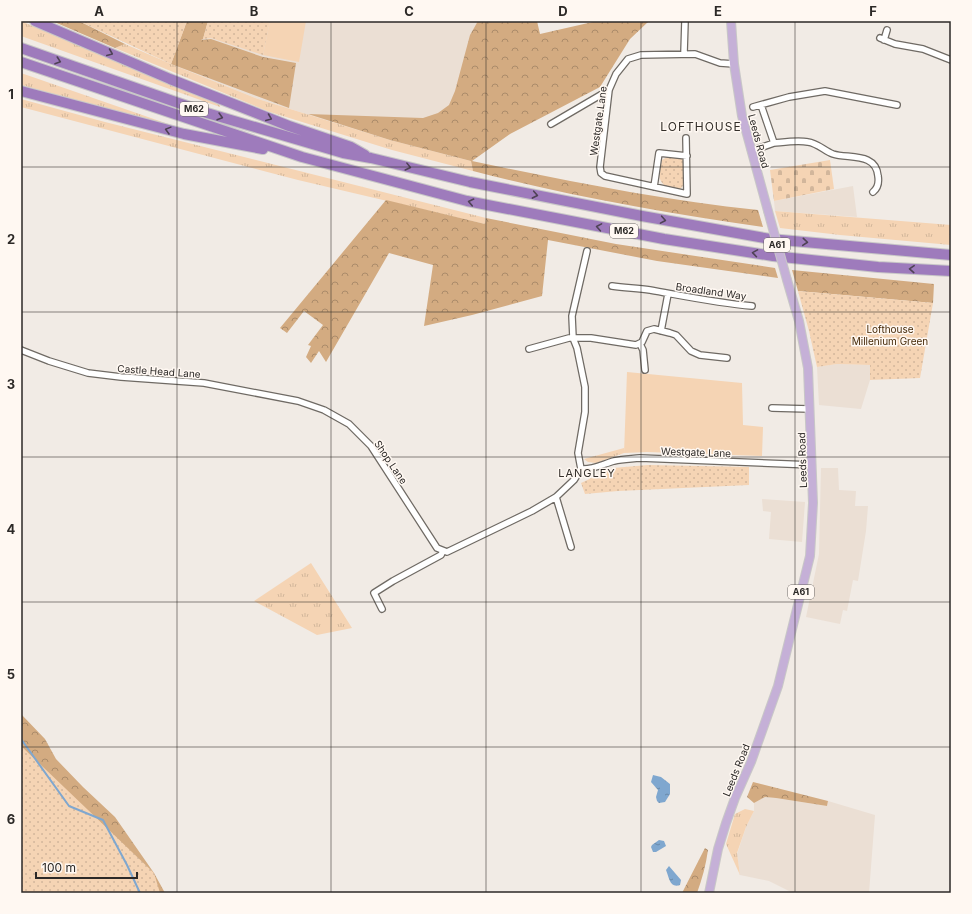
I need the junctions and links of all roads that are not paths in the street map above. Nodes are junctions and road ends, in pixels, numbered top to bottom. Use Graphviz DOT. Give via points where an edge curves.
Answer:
graph roads {
  1 [pos="35,21"];
  2 [pos="685,21"];
  3 [pos="731,21"];
  4 [pos="887,30"];
  5 [pos="21,48"];
  6 [pos="684,53"];
  7 [pos="951,60"];
  8 [pos="21,62"];
  9 [pos="734,64"];
  10 [pos="609,90"];
  11 [pos="21,91"];
  12 [pos="887,103"];
  13 [pos="761,105"];
  14 [pos="897,105"];
  15 [pos="753,107"];
  16 [pos="886,110"];
  17 [pos="551,124"];
  18 [pos="686,138"];
  19 [pos="774,143"];
  20 [pos="751,150"];
  21 [pos="687,156"];
  22 [pos="302,157"];
  23 [pos="371,158"];
  24 [pos="654,187"];
  25 [pos="873,192"];
  26 [pos="587,251"];
  27 [pos="951,255"];
  28 [pos="951,271"];
  29 [pos="612,286"];
  30 [pos="668,294"];
  31 [pos="752,306"];
  32 [pos="661,330"];
  33 [pos="574,338"];
  34 [pos="640,344"];
  35 [pos="529,349"];
  36 [pos="21,350"];
  37 [pos="727,358"];
  38 [pos="645,370"];
  39 [pos="298,401"];
  40 [pos="772,408"];
  41 [pos="810,409"];
  42 [pos="812,465"];
  43 [pos="581,469"];
  44 [pos="556,497"];
  45 [pos="571,547"];
  46 [pos="443,552"];
  47 [pos="382,608"];
  48 [pos="709,893"];
  1 -- 23 [label="highway, one-way" via="178,82 289,126 351,147"];
  2 -- 6 [label="street"];
  3 -- 9 [label="main road, Leeds Road / A61"];
  4 -- 7 [label="street" via="882,39"];
  5 -- 23 [label="highway, M62, one-way" via="206,113 343,153"];
  6 -- 9 [label="street" via="720,63"];
  6 -- 10 [label="street, Westgate Lane" via="641,55 628,59 616,74"];
  8 -- 22 [label="highway, M62"];
  9 -- 20 [label="main road, Leeds Road / A61" via="742,116"];
  10 -- 17 [label="street"];
  10 -- 24 [label="street, Westgate Lane" via="600,171 605,176"];
  22 -- 11 [label="highway, M62, one-way" via="184,134"];
  12 -- 13 [label="street" via="825,91"];
  12 -- 14 [label="street"];
  12 -- 16 [label="street"];
  13 -- 15 [label="street"];
  13 -- 19 [label="street"];
  18 -- 21 [label="street"];
  19 -- 20 [label="street"];
  19 -- 25 [label="street" via="809,142 833,154 869,160 878,172 877,189"];
  20 -- 41 [label="main road, Leeds Road / A61, bridge" via="799,321 808,368"];
  21 -- 24 [label="street" via="659,153"];
  21 -- 24 [label="street" via="687,194"];
  28 -- 22 [label="highway, M62, one-way" via="878,267 773,256 664,239 467,201"];
  23 -- 27 [label="highway, M62, one-way" via="478,184 770,239"];
  26 -- 33 [label="street" via="572,316"];
  29 -- 30 [label="street, Broadland Way"];
  30 -- 31 [label="street, Broadland Way"];
  30 -- 32 [label="street, Broadland Way"];
  32 -- 34 [label="street" via="647,331"];
  32 -- 37 [label="street" via="676,335 691,351 700,355"];
  33 -- 34 [label="street"];
  33 -- 35 [label="street" via="565,338"];
  33 -- 43 [label="street" via="585,387 585,412 578,453"];
  34 -- 38 [label="street"];
  36 -- 39 [label="street, Castle Head Lane" via="88,373 204,383"];
  39 -- 46 [label="street, Shop Lane" via="324,410 349,424 371,446 437,548"];
  40 -- 41 [label="street"];
  41 -- 42 [label="main road, Leeds Road / A61"];
  42 -- 43 [label="street, Westgate Lane" via="640,458 616,460 598,467"];
  42 -- 48 [label="main road, Leeds Road / A61" via="810,556 778,686 726,823"];
  43 -- 44 [label="street" via="574,480"];
  44 -- 45 [label="street"];
  44 -- 46 [label="street" via="450,551"];
  46 -- 47 [label="street" via="374,593"];
}
